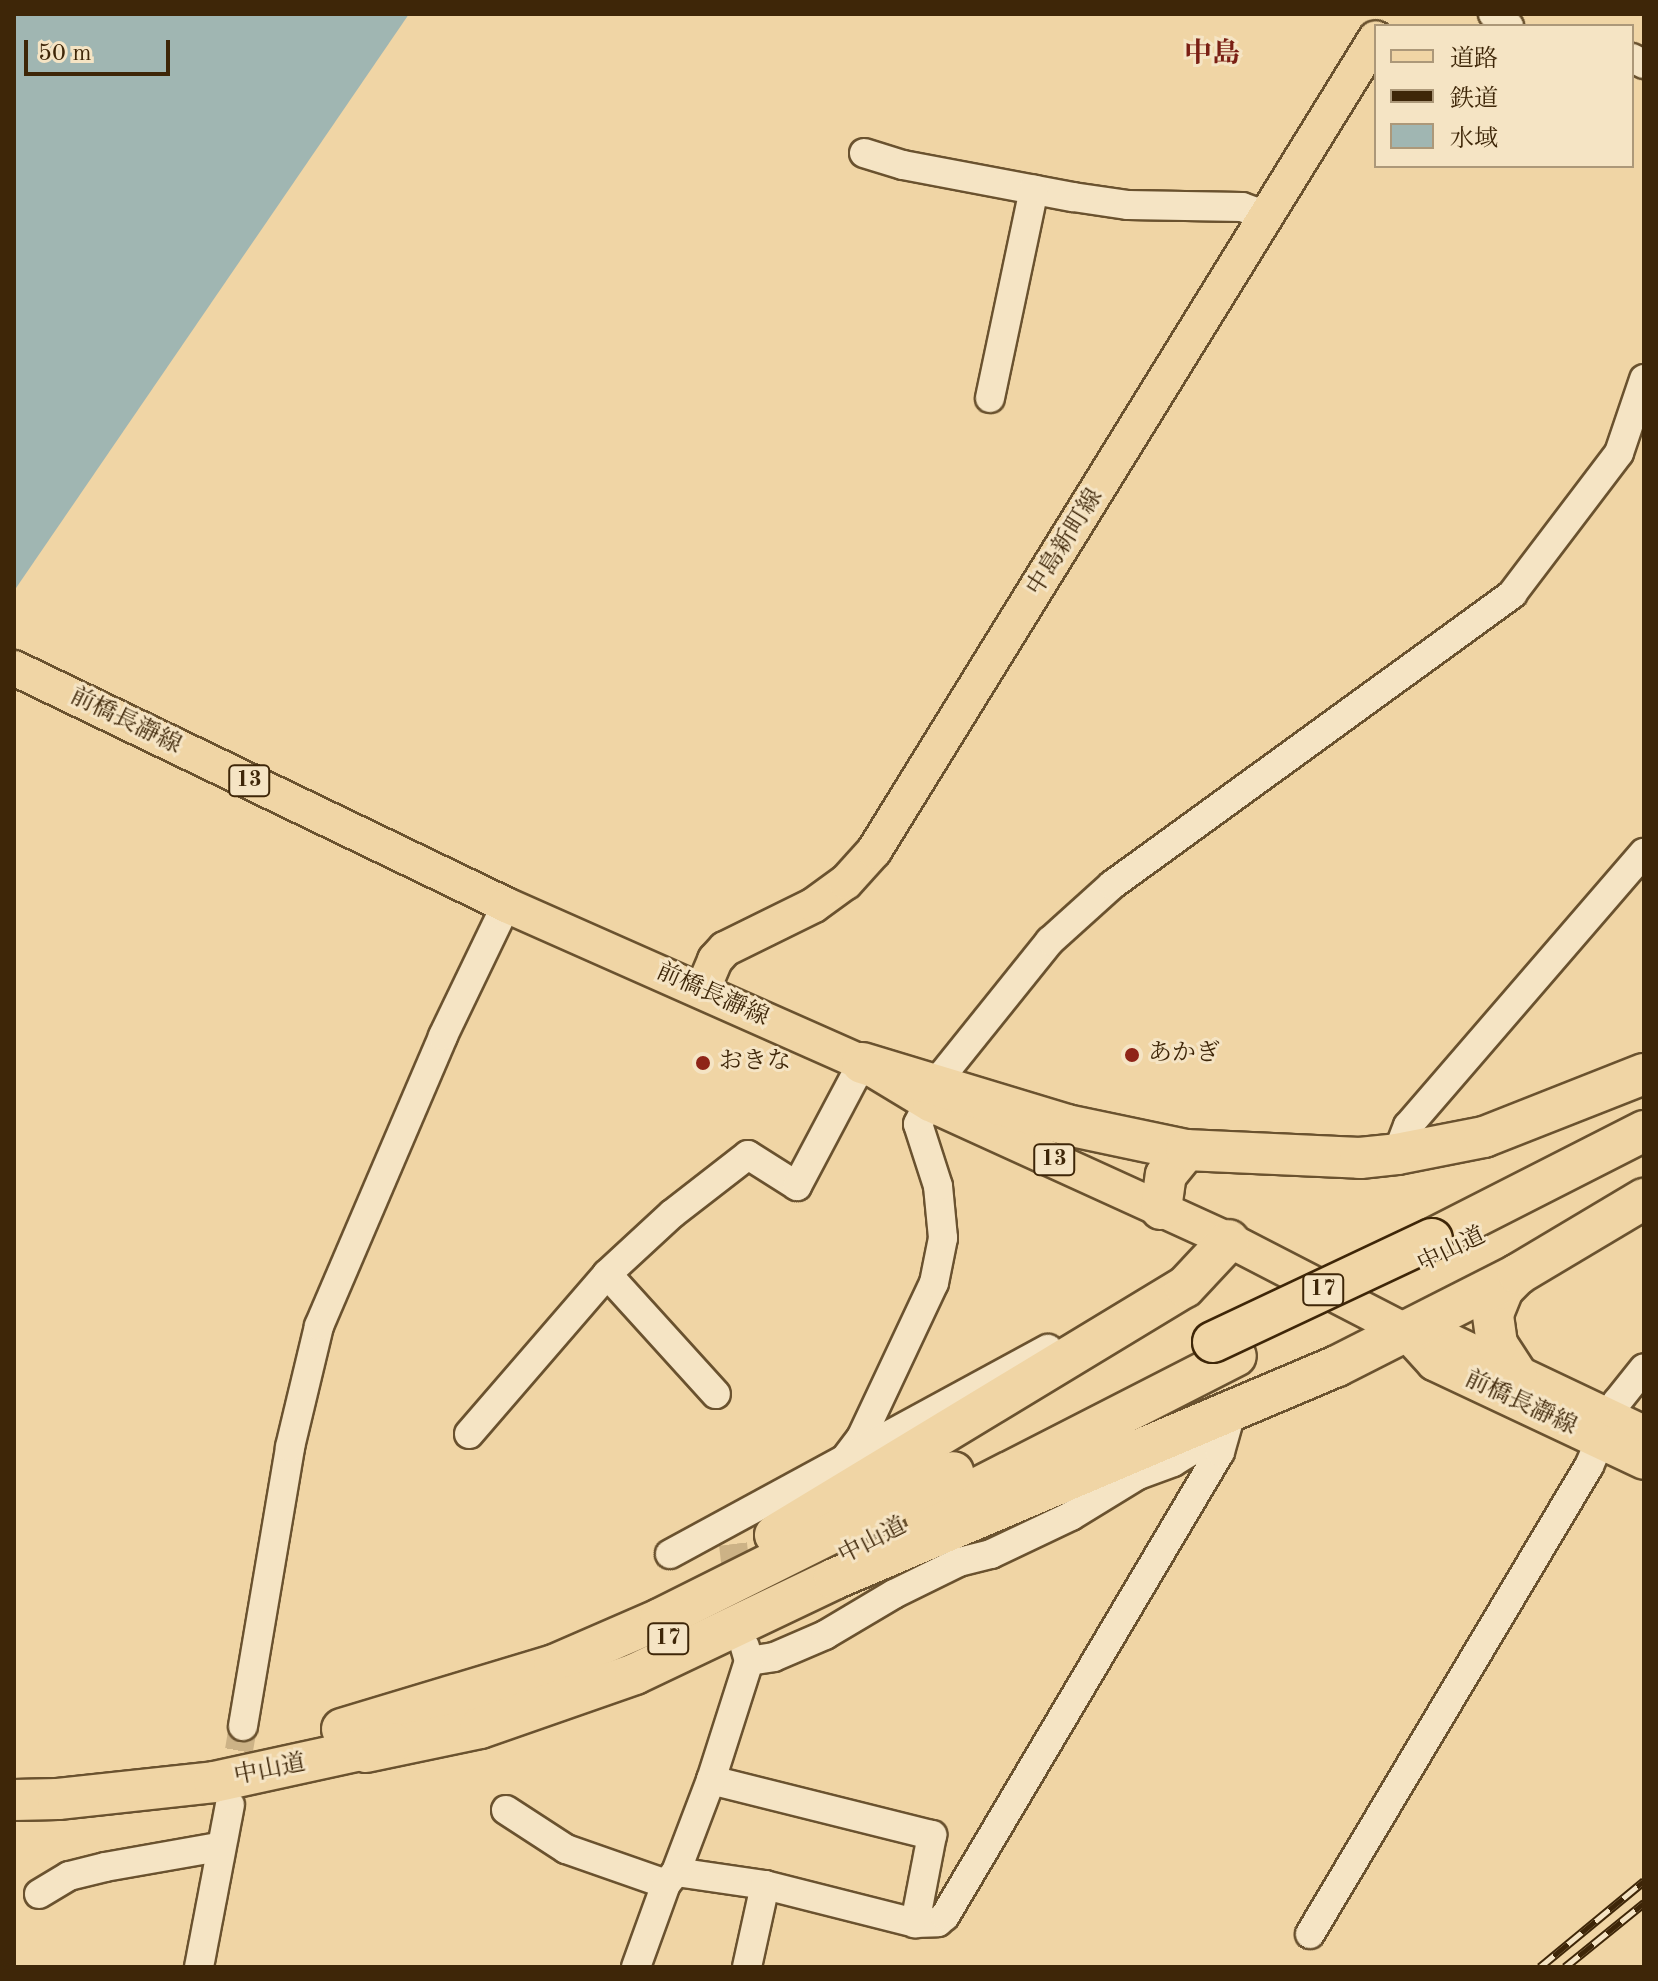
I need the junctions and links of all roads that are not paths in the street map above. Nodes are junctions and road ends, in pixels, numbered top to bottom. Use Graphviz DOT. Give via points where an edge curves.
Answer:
graph roads {
  1 [pos="1374,41"];
  2 [pos="864,153"];
  3 [pos="1034,190"];
  4 [pos="1267,216"];
  5 [pos="1644,379"];
  6 [pos="990,398"];
  7 [pos="14,668"];
  8 [pos="1644,853"];
  9 [pos="495,899"];
  10 [pos="702,991"];
  11 [pos="1644,1057"];
  12 [pos="862,1063"];
  13 [pos="1644,1074"];
  14 [pos="935,1094"];
  15 [pos="1644,1131"];
  16 [pos="1445,1145"];
  17 [pos="1186,1150"];
  18 [pos="1397,1154"];
  19 [pos="1644,1156"];
  20 [pos="1644,1199"];
  21 [pos="1161,1209"];
  22 [pos="1229,1240"];
  23 [pos="1439,1246"];
  24 [pos="607,1274"];
  25 [pos="1518,1274"];
  26 [pos="1154,1291"];
  27 [pos="1405,1331"];
  28 [pos="1225,1349"];
  29 [pos="1517,1375"];
  30 [pos="716,1394"];
  31 [pos="1625,1403"];
  32 [pos="1228,1422"];
  33 [pos="1644,1433"];
  34 [pos="469,1434"];
  35 [pos="845,1459"];
  36 [pos="1644,1462"];
  37 [pos="670,1554"];
  38 [pos="554,1665"];
  39 [pos="243,1726"];
  40 [pos="366,1752"];
  41 [pos="14,1773"];
  42 [pos="711,1780"];
  43 [pos="65,1785"];
  44 [pos="14,1800"];
  45 [pos="230,1805"];
  46 [pos="506,1810"];
  47 [pos="219,1847"];
  48 [pos="671,1878"];
  49 [pos="765,1885"];
  50 [pos="39,1894"];
  51 [pos="915,1923"];
  52 [pos="1310,1934"];
  53 [pos="199,1967"];
  54 [pos="636,1967"];
  55 [pos="747,1967"];
  1 -- 4 [label="main road, 中島新町線"];
  2 -- 3 [label="street"];
  3 -- 4 [label="street" via="1128,205 1242,207"];
  3 -- 6 [label="street"];
  4 -- 10 [label="main road, 中島新町線" via="874,851 846,882 814,905 725,949"];
  5 -- 14 [label="street" via="1619,453 1512,594 1112,885 1050,941 943,1074"];
  7 -- 9 [label="main road, 前橋長瀞線 / 13"];
  8 -- 18 [label="street" via="1408,1126"];
  9 -- 10 [label="main road, 前橋長瀞線 / 13"];
  9 -- 39 [label="street" via="443,1036 319,1326 290,1447"];
  10 -- 12 [label="main road, 前橋長瀞線 / 13"];
  11 -- 16 [label="street" via="1600,1079 1457,1124"];
  12 -- 14 [label="highway"];
  12 -- 24 [label="street" via="797,1186 748,1155"];
  13 -- 16 [label="highway" via="1484,1137"];
  14 -- 17 [label="highway"];
  14 -- 21 [label="main road, 前橋長瀞線 / 13"];
  14 -- 35 [label="street" via="918,1124 938,1186 943,1238 934,1283 861,1438"];
  15 -- 23 [label="highway, 中山道 / 17"];
  16 -- 18 [label="highway"];
  17 -- 18 [label="highway" via="1360,1158"];
  17 -- 21 [label="highway" via="1166,1175"];
  19 -- 23 [label="highway, 中山道 / 17"];
  20 -- 25 [label="highway, 17"];
  21 -- 22 [label="main road, 前橋長瀞線 / 13"];
  22 -- 27 [label="main road, 前橋長瀞線 / 13"];
  22 -- 38 [label="highway, 17" via="1185,1287"];
  23 -- 28 [label="highway, 中山道 / 17"];
  24 -- 30 [label="street"];
  24 -- 34 [label="street"];
  25 -- 27 [label="highway, 17"];
  25 -- 29 [label="highway" via="1503,1289 1493,1314 1497,1344"];
  26 -- 35 [label="street"];
  27 -- 29 [label="main road, 前橋長瀞線 / 13" via="1448,1340"];
  27 -- 31 [label="main road, 前橋長瀞線 / 13" via="1434,1363"];
  27 -- 32 [label="highway, 17"];
  28 -- 38 [label="highway, 中山道 / 17"];
  28 -- 40 [label="highway, 中山道 / 17" via="710,1622 551,1688"];
  29 -- 31 [label="main road, 前橋長瀞線 / 13"];
  31 -- 33 [label="main road, 前橋長瀞線 / 13"];
  31 -- 36 [label="main road, 前橋長瀞線 / 13"];
  31 -- 52 [label="street"];
  32 -- 40 [label="highway, 17" via="834,1579 635,1674 480,1728"];
  32 -- 42 [label="street" via="1173,1462 1138,1475 1071,1516 991,1554 959,1562 825,1635 774,1657 747,1654"];
  32 -- 51 [label="street" via="1220,1452 945,1916 938,1922"];
  35 -- 37 [label="street" via="730,1532"];
  38 -- 43 [label="highway, 中山道 / 17" via="308,1738"];
  40 -- 43 [label="highway, 中山道 / 17" via="214,1782"];
  41 -- 43 [label="highway, 17"];
  42 -- 48 [label="street"];
  42 -- 51 [label="street" via="932,1835"];
  43 -- 44 [label="highway, 17"];
  45 -- 47 [label="street"];
  46 -- 48 [label="street" via="566,1849"];
  47 -- 50 [label="street" via="69,1876"];
  47 -- 53 [label="street"];
  48 -- 49 [label="street"];
  48 -- 54 [label="street"];
  49 -- 51 [label="street"];
  49 -- 55 [label="street"];
}
